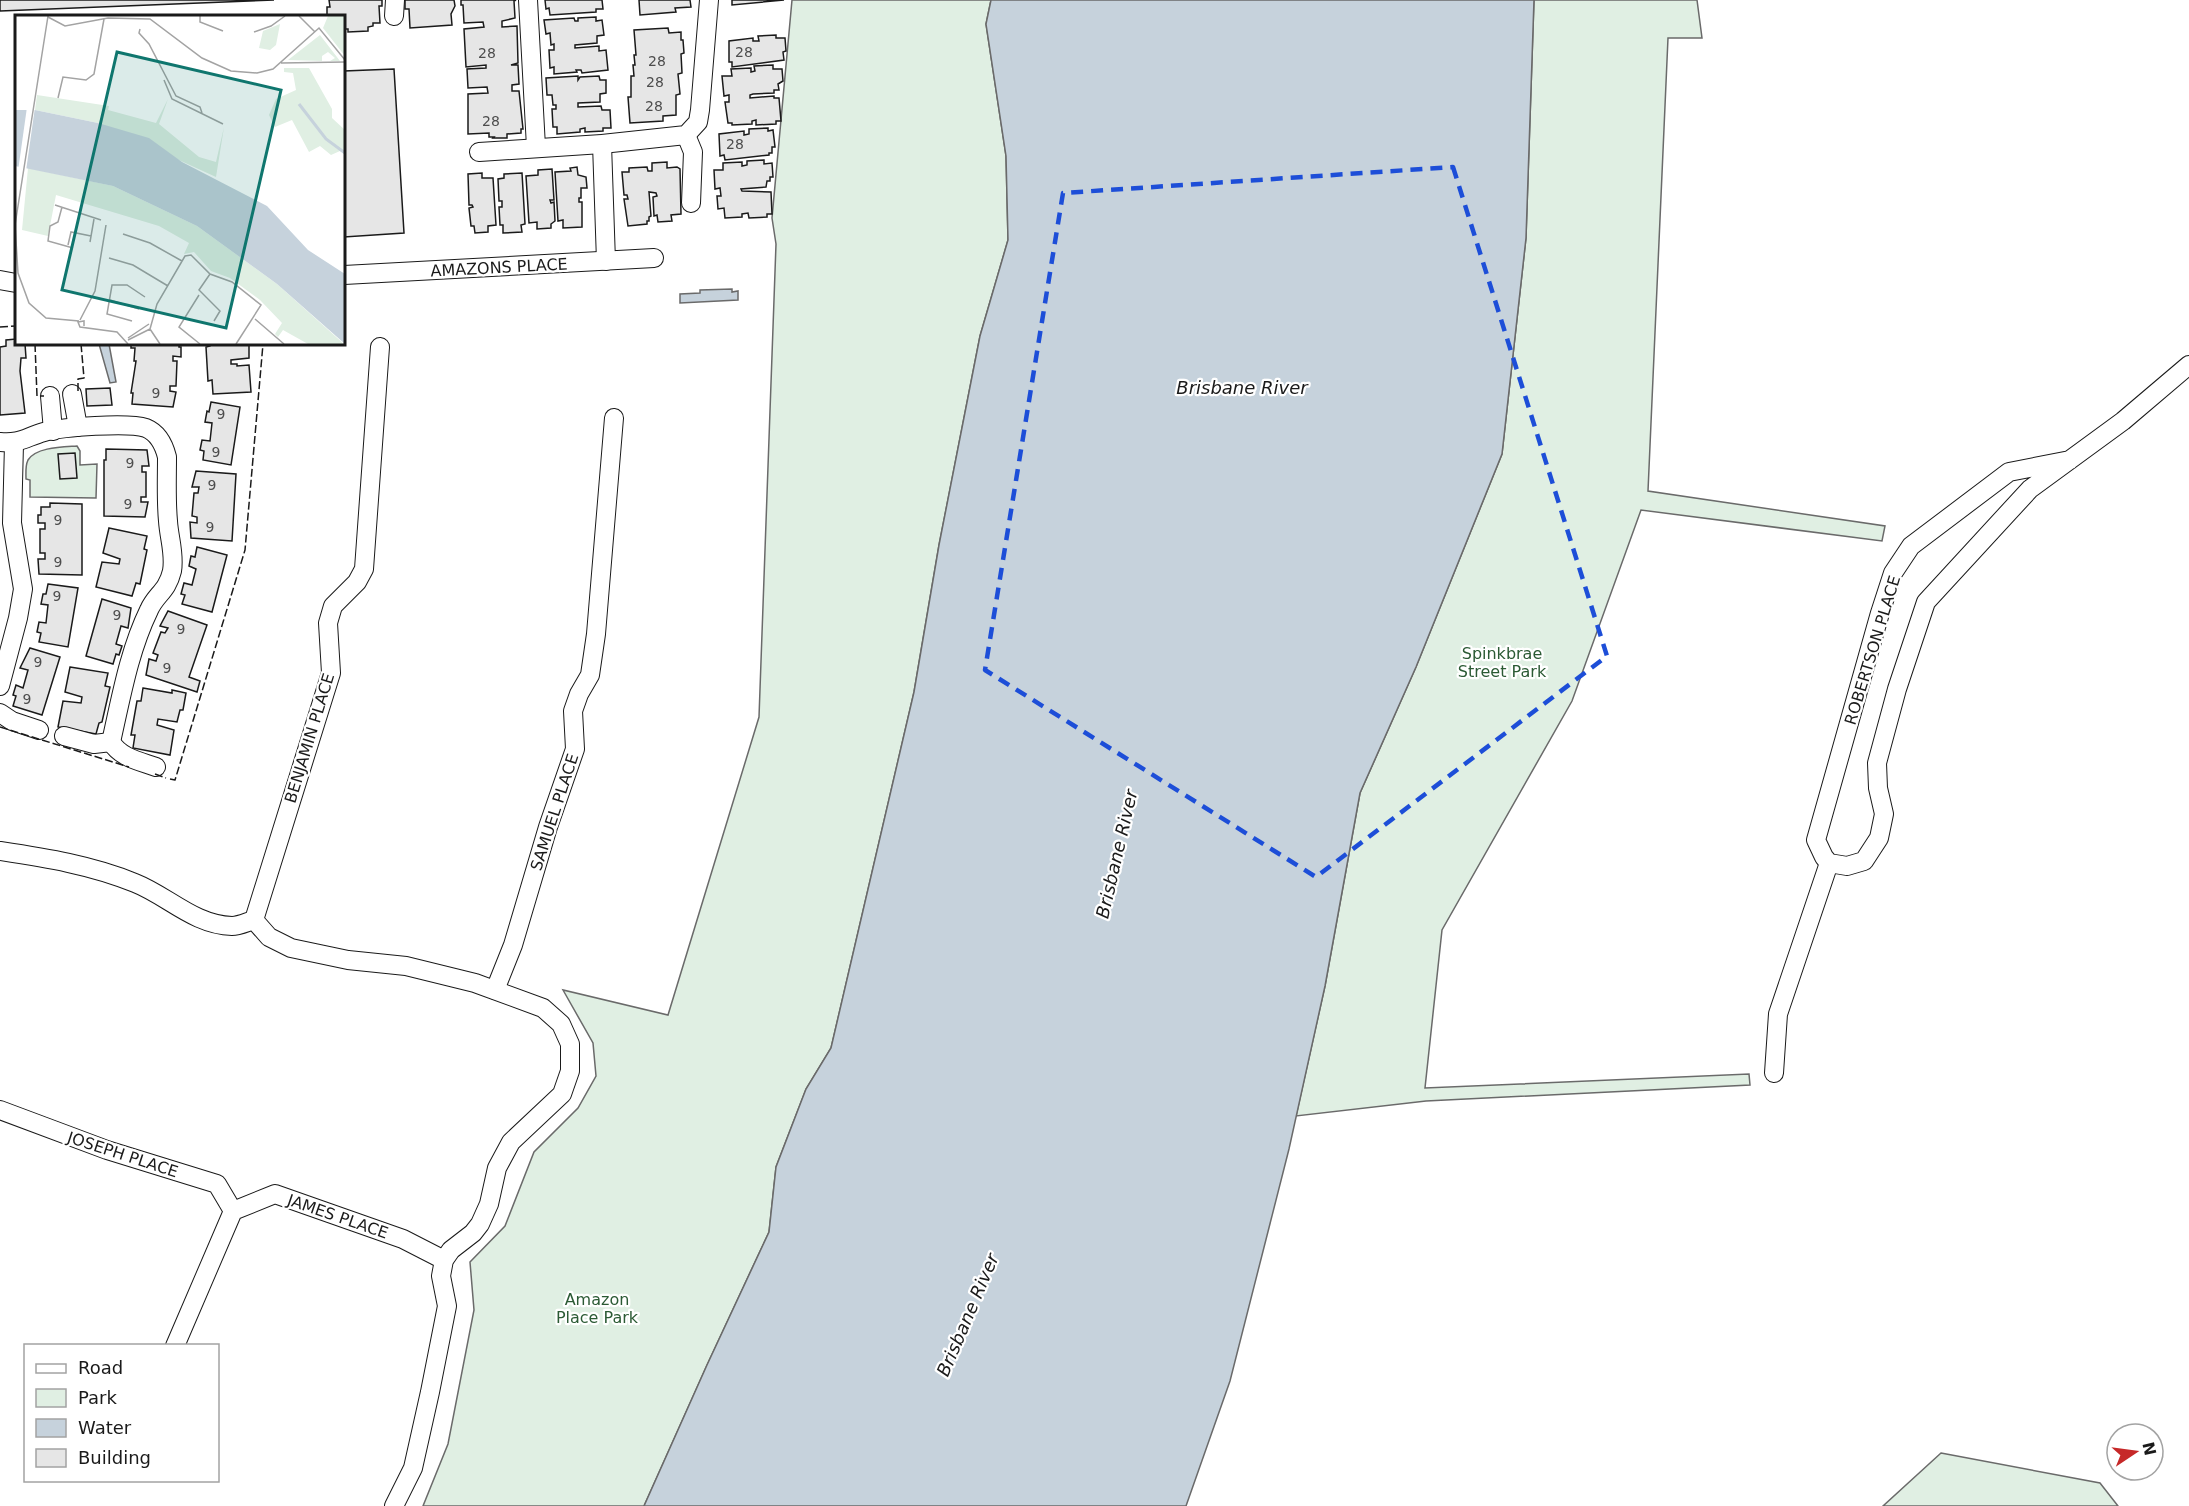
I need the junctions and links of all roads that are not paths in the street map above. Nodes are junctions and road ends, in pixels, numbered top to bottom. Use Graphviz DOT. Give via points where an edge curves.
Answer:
graph roads {
  1 [pos="528,0"];
  2 [pos="709,0"];
  3 [pos="686,135"];
  4 [pos="602,144"];
  5 [pos="536,147"];
  6 [pos="479,152"];
  7 [pos="691,203"];
  8 [pos="654,258"];
  9 [pos="606,261"];
  10 [pos="345,275"];
  11 [pos="0,280"];
  12 [pos="15,283"];
  13 [pos="380,347"];
  14 [pos="2189,365"];
  15 [pos="72,394"];
  16 [pos="50,396"];
  17 [pos="614,418"];
  18 [pos="78,427"];
  19 [pos="53,431"];
  20 [pos="7,443"];
  21 [pos="2070,460"];
  22 [pos="0,686"];
  23 [pos="0,713"];
  24 [pos="39,730"];
  25 [pos="64,736"];
  26 [pos="111,742"];
  27 [pos="156,766"];
  28 [pos="0,851"];
  29 [pos="1829,863"];
  30 [pos="254,920"];
  31 [pos="495,990"];
  32 [pos="1774,1073"];
  33 [pos="0,1110"];
  34 [pos="233,1211"];
  35 [pos="444,1260"];
  36 [pos="176,1344"];
  37 [pos="394,1506"];
  1 -- 5 [label="street"];
  2 -- 3 [label="street" via="698,122"];
  3 -- 4 [label="street"];
  3 -- 7 [label="street" via="693,152"];
  4 -- 5 [label="street"];
  4 -- 9 [label="street"];
  5 -- 6 [label="street"];
  8 -- 9 [label="street, AMAZONS PLACE"];
  9 -- 10 [label="street, AMAZONS PLACE"];
  11 -- 12 [label="street"];
  13 -- 30 [label="street, BENJAMIN PLACE" via="364,569 333,606 328,623 331,673"];
  14 -- 21 [label="street, ROBERTSON PLACE"];
  15 -- 18 [label="street"];
  16 -- 19 [label="street"];
  17 -- 31 [label="street, SAMUEL PLACE" via="596,634 590,675 573,711 575,749"];
  18 -- 19 [label="street"];
  18 -- 26 [label="street" via="145,428 159,438 167,457 172,572 138,636"];
  19 -- 20 [label="street"];
  20 -- 22 [label="street" via="12,523 23,589"];
  21 -- 29 [label="street, ROBERTSON PLACE" via="2030,489 1926,602 1877,763 1884,814 1879,838 1864,861 1847,866"];
  21 -- 29 [label="street, ROBERTSON PLACE" via="2009,472 1911,546 1893,573 1816,840"];
  23 -- 24 [label="street" via="12,722"];
  25 -- 26 [label="street" via="94,744"];
  26 -- 27 [label="street" via="124,755"];
  28 -- 30 [label="street" via="74,863 136,883 193,917 232,926"];
  29 -- 32 [label="street" via="1778,1014"];
  30 -- 31 [label="street" via="269,937 291,948 348,960 406,966"];
  31 -- 35 [label="street" via="553,1015 570,1044 570,1071 562,1094 511,1142 497,1168 480,1224"];
  33 -- 34 [label="street, JOSEPH PLACE" via="107,1150 217,1184"];
  34 -- 35 [label="street, JAMES PLACE" via="275,1194 403,1239"];
  34 -- 36 [label="street"];
  35 -- 37 [label="street" via="441,1276 447,1306 430,1392 413,1468"];
}
